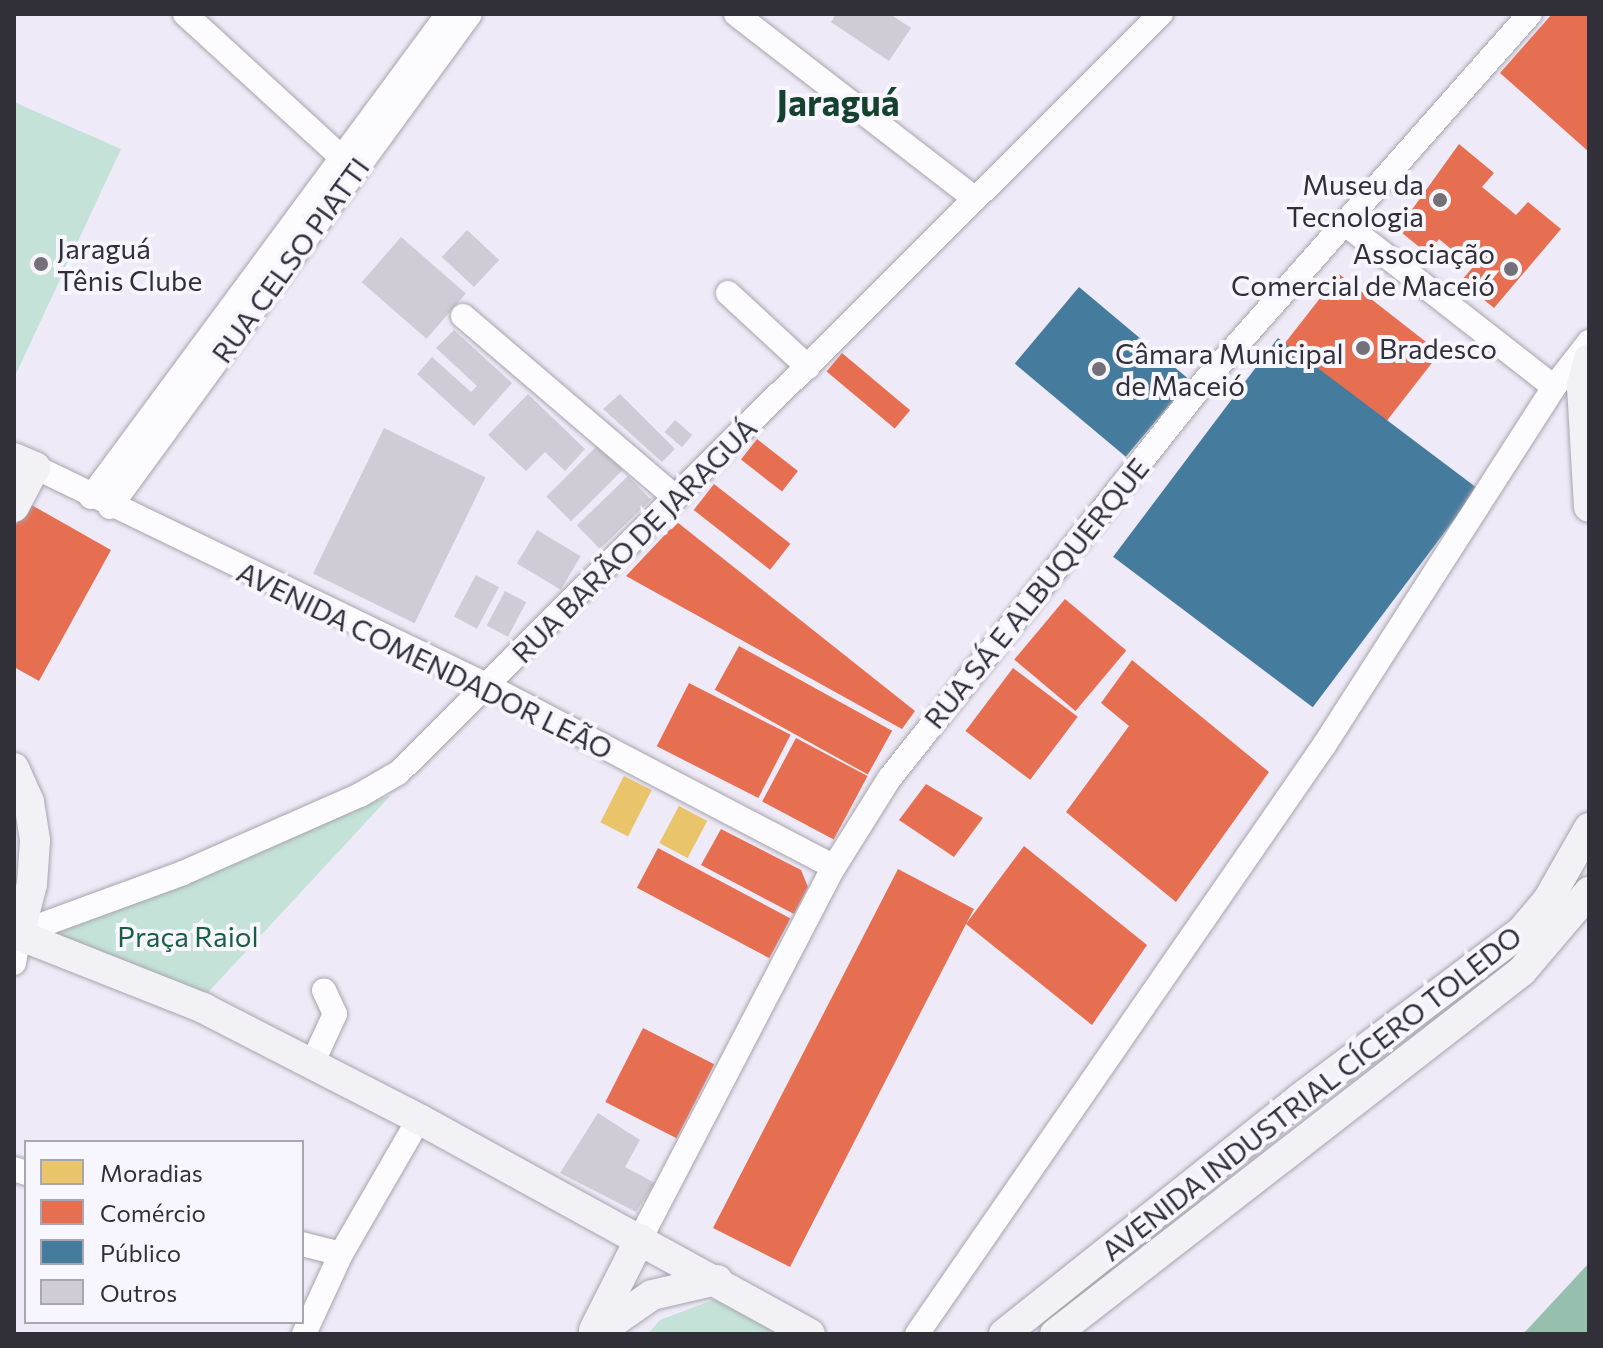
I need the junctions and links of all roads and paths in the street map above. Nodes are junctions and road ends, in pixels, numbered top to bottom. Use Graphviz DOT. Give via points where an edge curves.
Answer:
graph roads {
  1 [pos="185,14"];
  2 [pos="448,14"];
  3 [pos="470,14"];
  4 [pos="736,14"];
  5 [pos="1161,14"];
  6 [pos="1530,14"];
  7 [pos="342,158"];
  8 [pos="975,199"];
  9 [pos="1344,223"];
  10 [pos="728,293"];
  11 [pos="463,316"];
  12 [pos="1589,342"];
  13 [pos="1589,359"];
  14 [pos="808,367"];
  15 [pos="1554,387"];
  16 [pos="24,463"];
  17 [pos="676,498"];
  18 [pos="101,502"];
  19 [pos="14,507"];
  20 [pos="1589,507"];
  21 [pos="488,686"];
  22 [pos="14,768"];
  23 [pos="1589,828"];
  24 [pos="834,867"];
  25 [pos="1589,892"];
  26 [pos="16,944"];
  27 [pos="324,990"];
  28 [pos="312,1064"];
  29 [pos="419,1119"];
  30 [pos="640,1239"];
  31 [pos="304,1245"];
  32 [pos="341,1254"];
  33 [pos="717,1280"];
  34 [pos="304,1334"];
  35 [pos="594,1334"];
  36 [pos="810,1334"];
  37 [pos="917,1334"];
  38 [pos="1004,1334"];
  39 [pos="1055,1334"];
  1 -- 7 [label="street"];
  2 -- 7 [label="street, RUA CELSO PIATTI"];
  3 -- 18 [label="street, RUA CELSO PIATTI"];
  4 -- 8 [label="street"];
  5 -- 8 [label="street, RUA BARÃO DE JARAGUÁ"];
  6 -- 9 [label="street, RUA SÁ E ALBUQUERQUE"];
  7 -- 18 [label="street, RUA CELSO PIATTI"];
  8 -- 14 [label="street, RUA BARÃO DE JARAGUÁ"];
  9 -- 15 [label="street"];
  9 -- 24 [label="street, RUA SÁ E ALBUQUERQUE" via="1205,381 965,678 889,779"];
  10 -- 14 [label="street"];
  11 -- 17 [label="street"];
  12 -- 15 [label="street"];
  13 -- 20 [label="main road" via="1582,386"];
  14 -- 17 [label="street, RUA BARÃO DE JARAGUÁ"];
  15 -- 37 [label="street" via="1325,744"];
  16 -- 18 [label="street, AVENIDA COMENDADOR LEÃO"];
  16 -- 19 [label="main road"];
  17 -- 21 [label="street, RUA BARÃO DE JARAGUÁ"];
  18 -- 21 [label="street, AVENIDA COMENDADOR LEÃO"];
  21 -- 24 [label="street, AVENIDA COMENDADOR LEÃO"];
  21 -- 26 [label="street, RUA BARÃO DE JARAGUÁ" via="398,773 360,795"];
  22 -- 26 [label="main road" via="29,802 35,841 32,884"];
  23 -- 38 [label="main road, AVENIDA INDUSTRIAL CÍCERO TOLEDO" via="1548,900 1521,932 1299,1099"];
  24 -- 30 [label="street, RUA SÁ E ALBUQUERQUE"];
  25 -- 39 [label="main road, AVENIDA INDUSTRIAL CÍCERO TOLEDO" via="1522,971"];
  26 -- 28 [label="main road" via="203,1008"];
  27 -- 28 [label="street" via="335,1014"];
  28 -- 29 [label="main road"];
  29 -- 30 [label="main road"];
  29 -- 32 [label="street"];
  30 -- 33 [label="main road"];
  30 -- 35 [label="main road"];
  31 -- 32 [label="street"];
  32 -- 34 [label="street"];
  33 -- 35 [label="main road" via="652,1295"];
  33 -- 36 [label="main road"];
}
